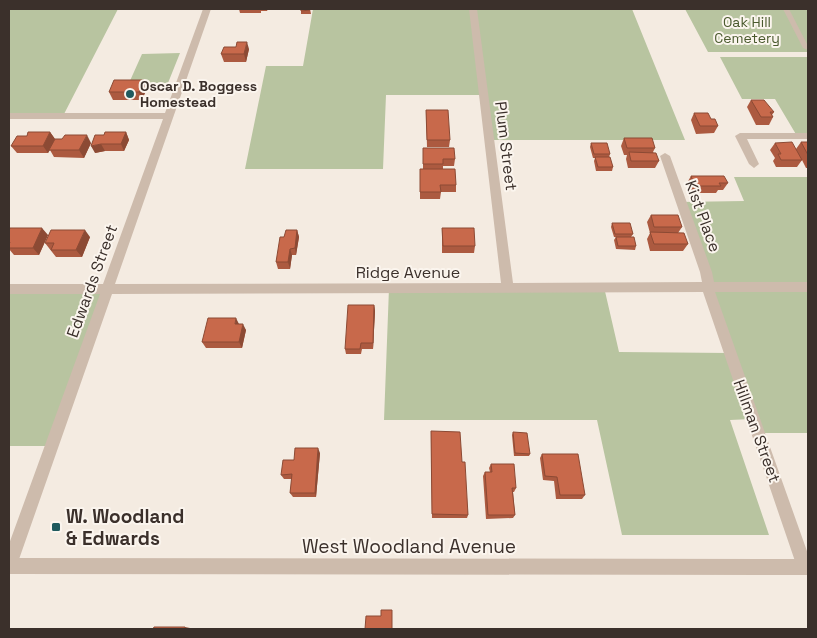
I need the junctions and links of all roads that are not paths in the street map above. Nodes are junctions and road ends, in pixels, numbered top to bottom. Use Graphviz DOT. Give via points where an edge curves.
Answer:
graph roads {
  1 [pos="207,9"];
  2 [pos="473,9"];
  3 [pos="786,9"];
  4 [pos="808,48"];
  5 [pos="9,116"];
  6 [pos="168,116"];
  7 [pos="808,136"];
  8 [pos="665,156"];
  9 [pos="754,164"];
  10 [pos="709,287"];
  11 [pos="808,287"];
  12 [pos="107,288"];
  13 [pos="508,288"];
  14 [pos="9,289"];
  15 [pos="9,565"];
  16 [pos="807,569"];
  1 -- 6 [label="street, Edwards Street"];
  2 -- 13 [label="street, Plum Street"];
  3 -- 4 [label="lane"];
  5 -- 6 [label="street"];
  6 -- 12 [label="street, Edwards Street"];
  7 -- 9 [label="street" via="740,136"];
  8 -- 10 [label="street, Kist Place"];
  10 -- 11 [label="street, Ridge Avenue"];
  10 -- 13 [label="street, Ridge Avenue"];
  10 -- 16 [label="street, Hillman Street" via="710,299"];
  12 -- 13 [label="street, Ridge Avenue"];
  12 -- 14 [label="street, Ridge Avenue"];
  12 -- 15 [label="street, Edwards Street"];
  15 -- 16 [label="street, West Woodland Avenue"];
}
